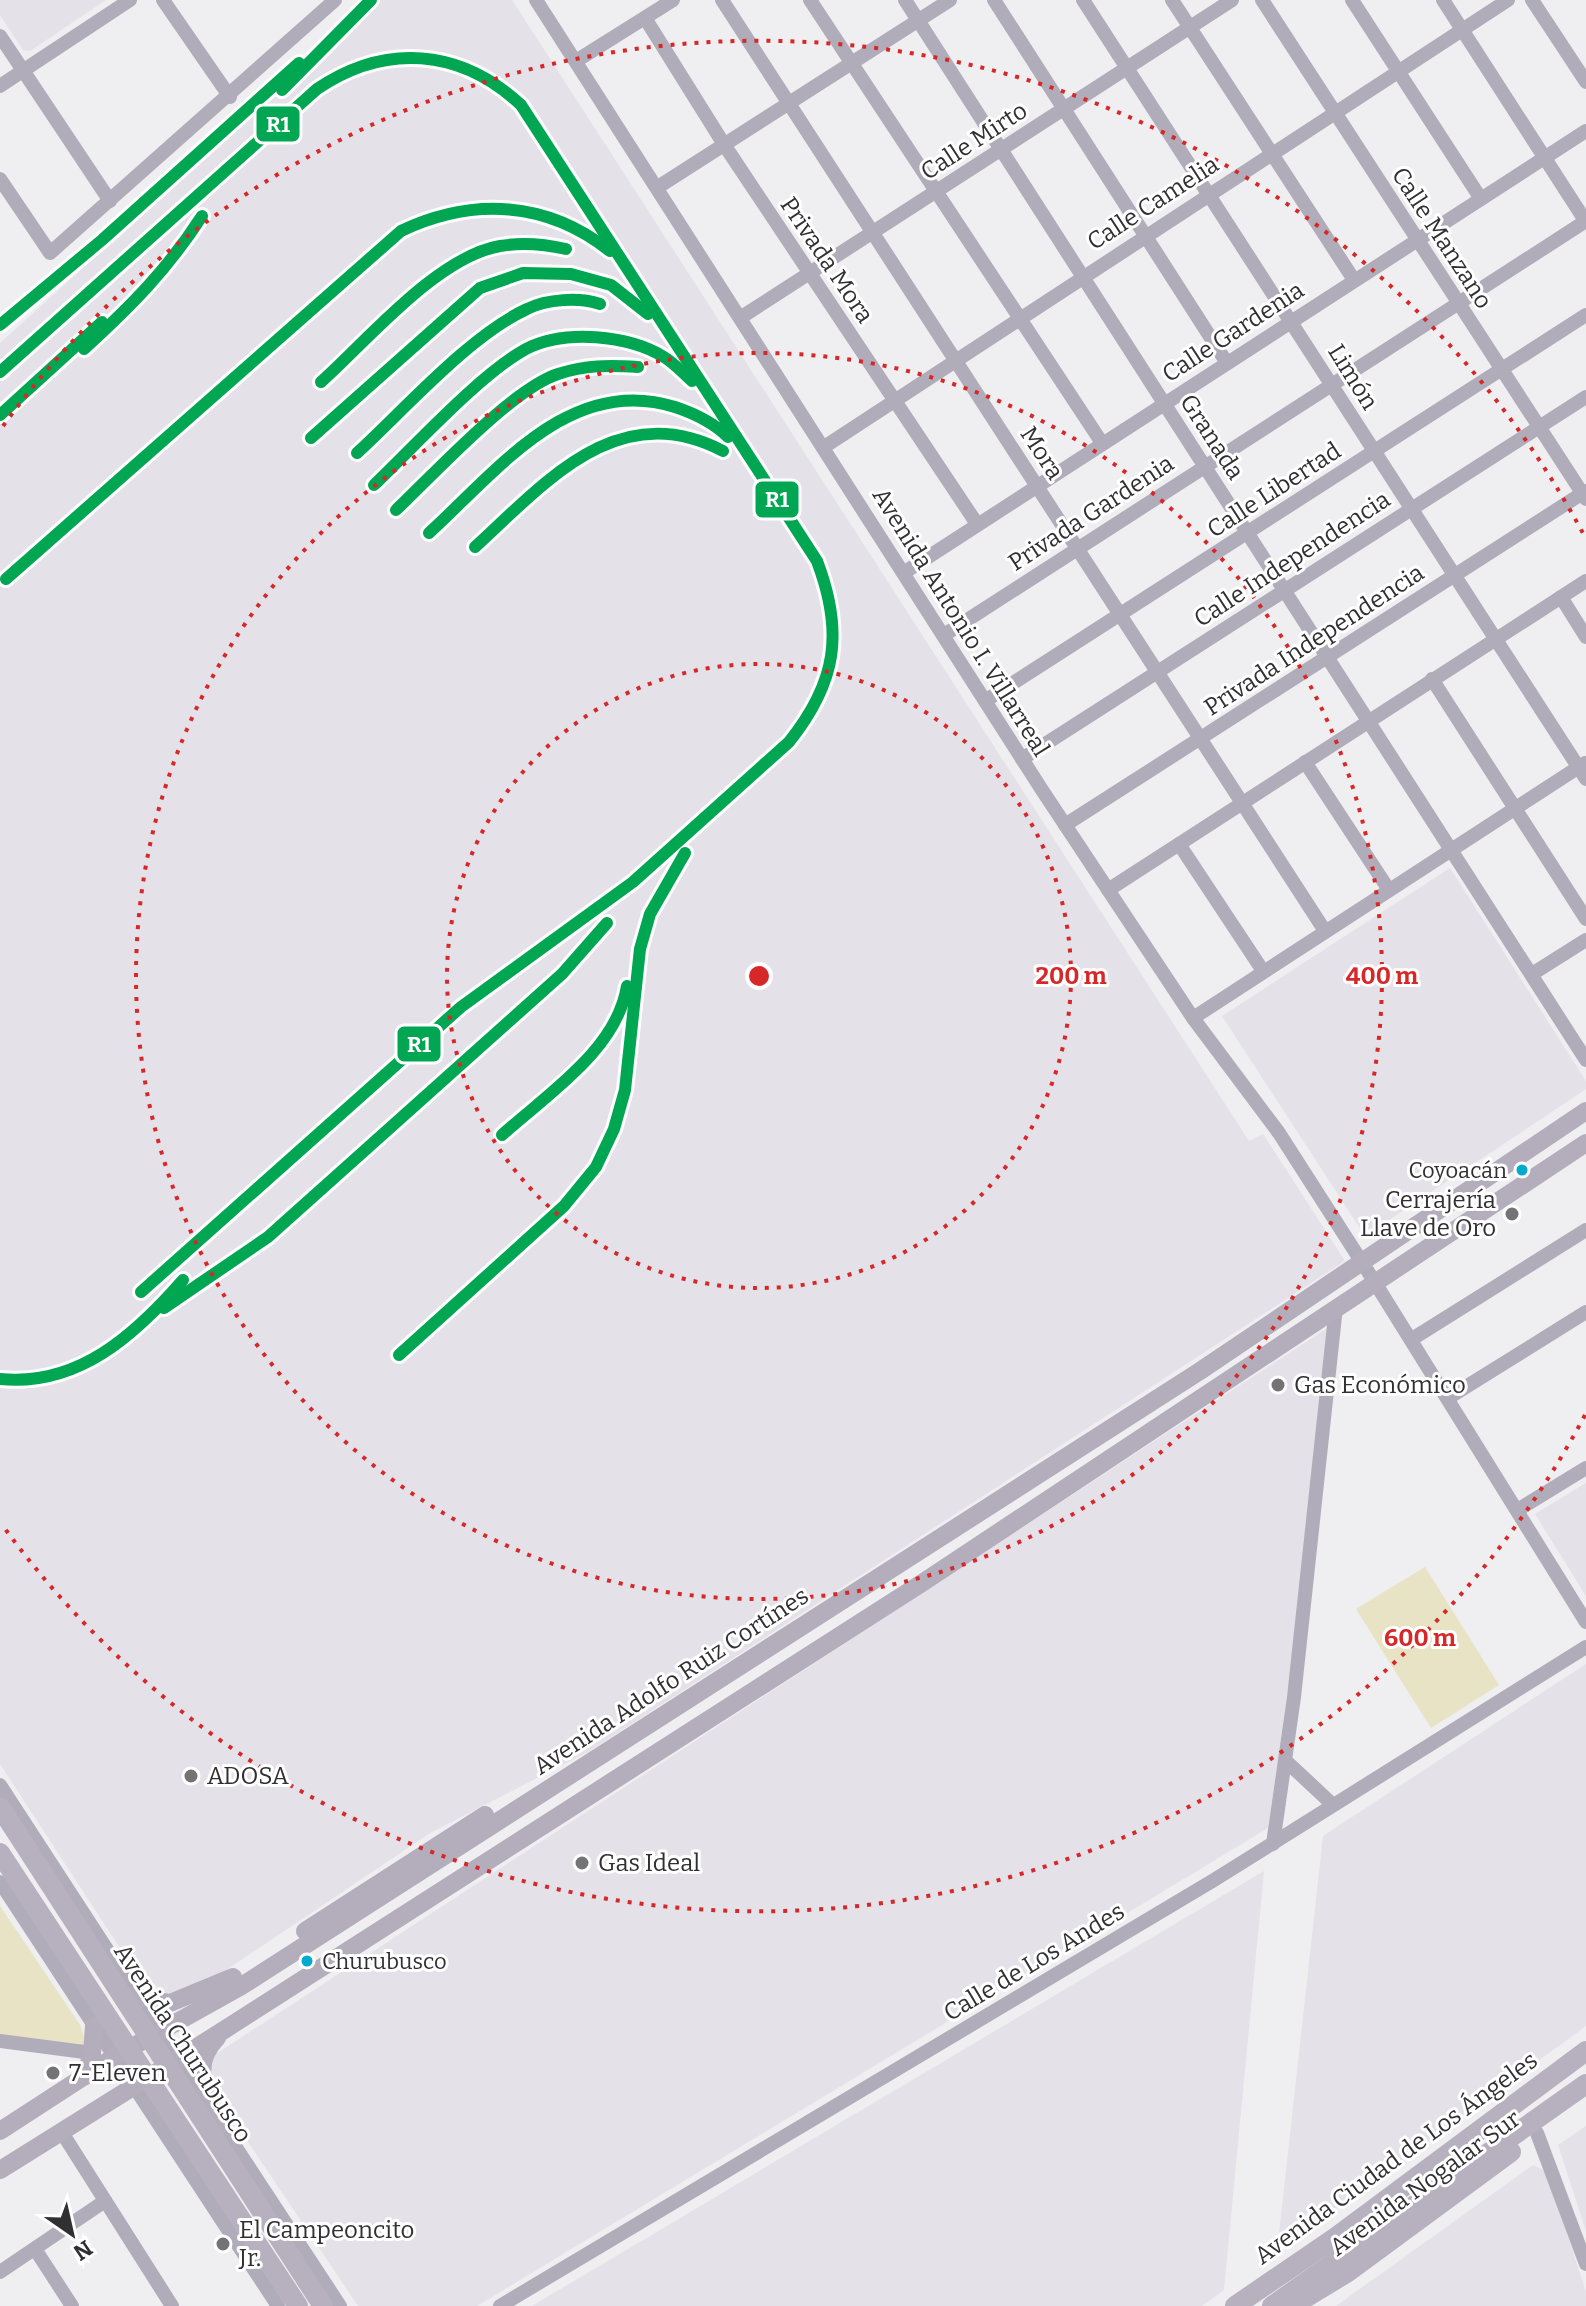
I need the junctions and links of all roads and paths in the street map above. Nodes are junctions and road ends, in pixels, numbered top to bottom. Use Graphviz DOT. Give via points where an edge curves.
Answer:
graph roads {
  1 [pos="130,0"];
  2 [pos="163,0"];
  3 [pos="335,0"];
  4 [pos="536,0"];
  5 [pos="673,0"];
  6 [pos="722,0"];
  7 [pos="810,0"];
  8 [pos="905,0"];
  9 [pos="950,0"];
  10 [pos="994,0"];
  11 [pos="1083,0"];
  12 [pos="1172,0"];
  13 [pos="1232,0"];
  14 [pos="1262,0"];
  15 [pos="1352,0"];
  16 [pos="1443,0"];
  17 [pos="1508,0"];
  18 [pos="1532,0"];
  19 [pos="645,18"];
  20 [pos="918,20"];
  21 [pos="1189,27"];
  22 [pos="1462,29"];
  23 [pos="0,36"];
  24 [pos="576,61"];
  25 [pos="852,64"];
  26 [pos="1127,68"];
  27 [pos="23,71"];
  28 [pos="1399,71"];
  29 [pos="1586,82"];
  30 [pos="0,86"];
  31 [pos="230,97"];
  32 [pos="788,104"];
  33 [pos="1062,109"];
  34 [pos="1335,112"];
  35 [pos="1586,131"];
  36 [pos="725,146"];
  37 [pos="1000,150"];
  38 [pos="1271,152"];
  39 [pos="1544,158"];
  40 [pos="0,179"];
  41 [pos="658,187"];
  42 [pos="937,191"];
  43 [pos="1209,193"];
  44 [pos="1481,199"];
  45 [pos="110,201"];
  46 [pos="1586,221"];
  47 [pos="871,233"];
  48 [pos="1144,236"];
  49 [pos="1417,239"];
  50 [pos="810,273"];
  51 [pos="1081,276"];
  52 [pos="1354,280"];
  53 [pos="1458,304"];
  54 [pos="1586,315"];
  55 [pos="1020,317"];
  56 [pos="740,318"];
  57 [pos="1291,320"];
  58 [pos="956,359"];
  59 [pos="1227,363"];
  60 [pos="1500,370"];
  61 [pos="1332,384"];
  62 [pos="1586,397"];
  63 [pos="893,400"];
  64 [pos="1163,404"];
  65 [pos="1539,427"];
  66 [pos="1102,443"];
  67 [pos="824,447"];
  68 [pos="1374,451"];
  69 [pos="1205,465"];
  70 [pos="1036,485"];
  71 [pos="1585,495"];
  72 [pos="1412,509"];
  73 [pos="977,524"];
  74 [pos="1247,534"];
  75 [pos="1078,549"];
  76 [pos="905,572"];
  77 [pos="1455,575"];
  78 [pos="1586,581"];
  79 [pos="1284,592"];
  80 [pos="1561,597"];
  81 [pos="1121,615"];
  82 [pos="944,635"];
  83 [pos="1586,637"];
  84 [pos="1496,638"];
  85 [pos="1327,657"];
  86 [pos="1157,672"];
  87 [pos="1432,679"];
  88 [pos="985,701"];
  89 [pos="1369,720"];
  90 [pos="1201,738"];
  91 [pos="1022,759"];
  92 [pos="1305,762"];
  93 [pos="1583,769"];
  94 [pos="1241,802"];
  95 [pos="1514,808"];
  96 [pos="1065,825"];
  97 [pos="1179,844"];
  98 [pos="1452,850"];
  99 [pos="1108,890"];
  100 [pos="1389,890"];
  101 [pos="1586,919"];
  102 [pos="1325,931"];
  103 [pos="1586,940"];
  104 [pos="1263,971"];
  105 [pos="1532,974"];
  106 [pos="1193,1018"];
  107 [pos="1586,1060"];
  108 [pos="1586,1111"];
  109 [pos="1586,1143"];
  110 [pos="1586,1230"];
  111 [pos="1361,1260"];
  112 [pos="1374,1281"];
  113 [pos="1336,1307"];
  114 [pos="1586,1312"];
  115 [pos="1412,1339"];
  116 [pos="1448,1398"];
  117 [pos="1586,1468"];
  118 [pos="1519,1509"];
  119 [pos="1586,1622"];
  120 [pos="1586,1647"];
  121 [pos="1286,1761"];
  122 [pos="567,1776"];
  123 [pos="0,1785"];
  124 [pos="1333,1805"];
  125 [pos="0,1807"];
  126 [pos="1273,1844"];
  127 [pos="0,1853"];
  128 [pos="0,1882"];
  129 [pos="136,1997"];
  130 [pos="94,2026"];
  131 [pos="224,2030"];
  132 [pos="160,2032"];
  133 [pos="0,2041"];
  134 [pos="92,2053"];
  135 [pos="1582,2056"];
  136 [pos="114,2057"];
  137 [pos="177,2058"];
  138 [pos="85,2076"];
  139 [pos="1586,2084"];
  140 [pos="132,2085"];
  141 [pos="198,2090"];
  142 [pos="1586,2099"];
  143 [pos="154,2118"];
  144 [pos="221,2125"];
  145 [pos="0,2131"];
  146 [pos="61,2131"];
  147 [pos="1537,2133"];
  148 [pos="178,2154"];
  149 [pos="0,2170"];
  150 [pos="105,2201"];
  151 [pos="35,2249"];
  152 [pos="1586,2264"];
  153 [pos="0,2272"];
  154 [pos="292,2277"];
  155 [pos="72,2306"];
  156 [pos="172,2306"];
  157 [pos="278,2306"];
  158 [pos="298,2306"];
  159 [pos="323,2306"];
  160 [pos="340,2306"];
  161 [pos="500,2306"];
  162 [pos="1235,2306"];
  163 [pos="1272,2306"];
  164 [pos="1292,2306"];
  1 -- 27 [label="street"];
  2 -- 31 [label="street"];
  3 -- 31 [label="street"];
  4 -- 24 [label="street, Avenida Antonio I. Villarreal"];
  5 -- 19 [label="street"];
  6 -- 32 [label="street, Mora"];
  7 -- 25 [label="street"];
  8 -- 20 [label="street, Granada"];
  9 -- 20 [label="street"];
  10 -- 33 [label="street"];
  11 -- 26 [label="street, Limón"];
  12 -- 21 [label="street"];
  13 -- 21 [label="street, Calle Mirto"];
  14 -- 34 [label="street, Calle Manzano"];
  15 -- 28 [label="street"];
  16 -- 22 [label="street"];
  17 -- 22 [label="street, Calle Camelia"];
  18 -- 29 [label="street"];
  19 -- 24 [label="street"];
  19 -- 36 [label="street, Privada Mora"];
  20 -- 25 [label="street"];
  20 -- 37 [label="street, Granada"];
  21 -- 26 [label="street, Calle Mirto"];
  21 -- 38 [label="street"];
  22 -- 28 [label="street, Calle Camelia"];
  22 -- 39 [label="street"];
  23 -- 27 [label="street"];
  24 -- 41 [label="street, Avenida Antonio I. Villarreal"];
  25 -- 32 [label="street"];
  25 -- 42 [label="street"];
  26 -- 33 [label="street, Calle Mirto"];
  26 -- 43 [label="street, Limón"];
  27 -- 30 [label="street"];
  27 -- 45 [label="street"];
  28 -- 34 [label="street, Calle Camelia"];
  28 -- 44 [label="street"];
  31 -- 45 [label="street"];
  32 -- 36 [label="street"];
  32 -- 47 [label="street, Mora"];
  33 -- 37 [label="street, Calle Mirto"];
  33 -- 48 [label="street"];
  34 -- 38 [label="street, Calle Camelia"];
  34 -- 49 [label="street, Calle Manzano"];
  35 -- 39 [label="street, Calle Gardenia"];
  36 -- 41 [label="street"];
  36 -- 50 [label="street, Privada Mora"];
  37 -- 42 [label="street, Calle Mirto"];
  37 -- 51 [label="street, Granada"];
  38 -- 43 [label="street, Calle Camelia"];
  38 -- 52 [label="street"];
  39 -- 44 [label="street, Calle Gardenia"];
  39 -- 46 [label="street"];
  40 -- 45 [label="street" via="50,253"];
  41 -- 56 [label="street, Avenida Antonio I. Villarreal"];
  42 -- 47 [label="street, Calle Mirto"];
  42 -- 55 [label="street"];
  43 -- 48 [label="street, Calle Camelia"];
  43 -- 57 [label="street, Limón"];
  44 -- 49 [label="street, Calle Gardenia"];
  46 -- 53 [label="street, Privada Gardenia"];
  47 -- 50 [label="street, Calle Mirto"];
  47 -- 58 [label="street, Mora"];
  48 -- 51 [label="street, Calle Camelia"];
  48 -- 59 [label="street"];
  49 -- 52 [label="street, Calle Gardenia"];
  49 -- 53 [label="street, Calle Manzano"];
  50 -- 56 [label="street, Calle Mirto"];
  50 -- 63 [label="street, Privada Mora"];
  51 -- 55 [label="street, Calle Camelia"];
  51 -- 64 [label="street, Granada"];
  52 -- 57 [label="street, Calle Gardenia"];
  53 -- 60 [label="street, Calle Manzano"];
  53 -- 61 [label="street, Privada Gardenia"];
  54 -- 60 [label="street, Calle Libertad"];
  55 -- 58 [label="street, Calle Camelia"];
  55 -- 66 [label="street"];
  56 -- 67 [label="street, Avenida Antonio I. Villarreal"];
  57 -- 59 [label="street, Calle Gardenia"];
  57 -- 61 [label="street, Limón"];
  58 -- 63 [label="street, Calle Camelia"];
  58 -- 70 [label="street, Mora"];
  59 -- 64 [label="street, Calle Gardenia"];
  60 -- 65 [label="street, Calle Manzano"];
  60 -- 68 [label="street, Calle Libertad"];
  61 -- 68 [label="street, Limón"];
  61 -- 69 [label="street, Privada Gardenia"];
  62 -- 65 [label="street, Calle Independencia"];
  63 -- 67 [label="street, Calle Camelia"];
  63 -- 73 [label="street, Privada Mora"];
  64 -- 66 [label="street, Calle Gardenia"];
  64 -- 69 [label="street, Granada"];
  65 -- 71 [label="street, Calle Manzano"];
  65 -- 72 [label="street, Calle Independencia"];
  66 -- 70 [label="street, Calle Gardenia"];
  67 -- 76 [label="street, Avenida Antonio I. Villarreal"];
  68 -- 72 [label="street, Limón"];
  68 -- 74 [label="street, Calle Libertad"];
  69 -- 74 [label="street, Granada"];
  69 -- 75 [label="street, Privada Gardenia"];
  70 -- 73 [label="street, Calle Gardenia"];
  70 -- 75 [label="street, Mora"];
  71 -- 77 [label="street, Privada Independencia"];
  72 -- 77 [label="street, Limón"];
  72 -- 79 [label="street, Calle Independencia"];
  73 -- 76 [label="street, Calle Gardenia"];
  74 -- 79 [label="street, Granada"];
  74 -- 81 [label="street, Calle Libertad"];
  75 -- 81 [label="street, Mora"];
  75 -- 82 [label="street, Privada Gardenia"];
  76 -- 82 [label="street, Avenida Antonio I. Villarreal"];
  77 -- 84 [label="street, Limón"];
  77 -- 85 [label="street, Privada Independencia"];
  78 -- 80 [label="street"];
  79 -- 85 [label="street, Granada"];
  79 -- 86 [label="street, Calle Independencia"];
  80 -- 83 [label="street"];
  80 -- 84 [label="street"];
  81 -- 86 [label="street, Mora"];
  81 -- 88 [label="street, Calle Libertad"];
  82 -- 88 [label="street, Avenida Antonio I. Villarreal"];
  84 -- 87 [label="street"];
  84 -- 93 [label="street, Limón"];
  85 -- 89 [label="street, Granada"];
  85 -- 90 [label="street, Privada Independencia"];
  86 -- 90 [label="street, Mora"];
  86 -- 91 [label="street, Calle Independencia"];
  87 -- 89 [label="street"];
  87 -- 95 [label="street"];
  88 -- 91 [label="street, Avenida Antonio I. Villarreal"];
  89 -- 92 [label="street"];
  89 -- 98 [label="street, Granada"];
  90 -- 94 [label="street, Mora"];
  90 -- 96 [label="street, Privada Independencia"];
  91 -- 96 [label="street, Avenida Antonio I. Villarreal"];
  92 -- 94 [label="street"];
  92 -- 100 [label="street"];
  93 -- 95 [label="street"];
  94 -- 97 [label="street"];
  94 -- 102 [label="street, Mora"];
  95 -- 98 [label="street"];
  95 -- 101 [label="street"];
  96 -- 99 [label="street, Avenida Antonio I. Villarreal"];
  97 -- 99 [label="street"];
  97 -- 104 [label="street"];
  98 -- 100 [label="street"];
  98 -- 105 [label="street, Granada"];
  99 -- 106 [label="street, Avenida Antonio I. Villarreal"];
  100 -- 102 [label="street"];
  102 -- 104 [label="street"];
  103 -- 105 [label="street"];
  104 -- 106 [label="street"];
  105 -- 107 [label="street, Granada"];
  106 -- 111 [label="street, Avenida Antonio I. Villarreal" via="1279,1133"];
  108 -- 111 [label="main road, Avenida Adolfo Ruiz Cortínes"];
  109 -- 112 [label="main road"];
  110 -- 115 [label="street"];
  111 -- 112 [label="street, Avenida Antonio I. Villarreal"];
  111 -- 122 [label="main road, Avenida Adolfo Ruiz Cortínes" via="1200,1371"];
  112 -- 113 [label="main road"];
  112 -- 115 [label="street"];
  113 -- 121 [label="street"];
  113 -- 131 [label="main road" via="922,1583"];
  114 -- 116 [label="street"];
  115 -- 116 [label="street"];
  116 -- 118 [label="street"];
  117 -- 118 [label="street"];
  118 -- 119 [label="street"];
  120 -- 124 [label="street, Calle de Los Andes"];
  121 -- 124 [label="street"];
  121 -- 126 [label="street"];
  122 -- 129 [label="main road" via="477,1819 213,1988 170,2003"];
  122 -- 132 [label="main road, Avenida Adolfo Ruiz Cortínes" via="240,1987"];
  123 -- 129 [label="street"];
  124 -- 126 [label="street, Calle de Los Andes"];
  125 -- 154 [label="highway, Avenida Churubusco"];
  126 -- 161 [label="street, Calle de Los Andes"];
  127 -- 154 [label="highway, Avenida Churubusco"];
  128 -- 130 [label="street"];
  129 -- 132 [label="street"];
  130 -- 134 [label="main road"];
  130 -- 136 [label="street"];
  131 -- 137 [label="main road"];
  131 -- 144 [label="main road" via="207,2048 200,2073"];
  132 -- 136 [label="main road, Avenida Adolfo Ruiz Cortínes"];
  132 -- 137 [label="street"];
  133 -- 134 [label="street"];
  134 -- 138 [label="main road"];
  135 -- 162 [label="highway, Avenida Ciudad de Los Ángeles"];
  136 -- 138 [label="main road, Avenida Adolfo Ruiz Cortínes"];
  136 -- 140 [label="street"];
  137 -- 140 [label="main road"];
  137 -- 141 [label="street"];
  138 -- 145 [label="main road, Avenida Adolfo Ruiz Cortínes"];
  139 -- 163 [label="highway"];
  140 -- 143 [label="street"];
  140 -- 146 [label="main road"];
  141 -- 143 [label="street"];
  141 -- 144 [label="street"];
  142 -- 147 [label="highway, Avenida Nogalar Sur"];
  143 -- 148 [label="street"];
  144 -- 148 [label="street"];
  144 -- 160 [label="street"];
  146 -- 149 [label="main road"];
  146 -- 150 [label="street"];
  147 -- 152 [label="street"];
  147 -- 164 [label="highway, Avenida Nogalar Sur" via="1348,2272"];
  148 -- 157 [label="street"];
  150 -- 151 [label="street"];
  150 -- 156 [label="street"];
  151 -- 153 [label="street"];
  151 -- 155 [label="street"];
  154 -- 158 [label="highway, Avenida Churubusco"];
  154 -- 159 [label="highway, Avenida Churubusco"];
}
